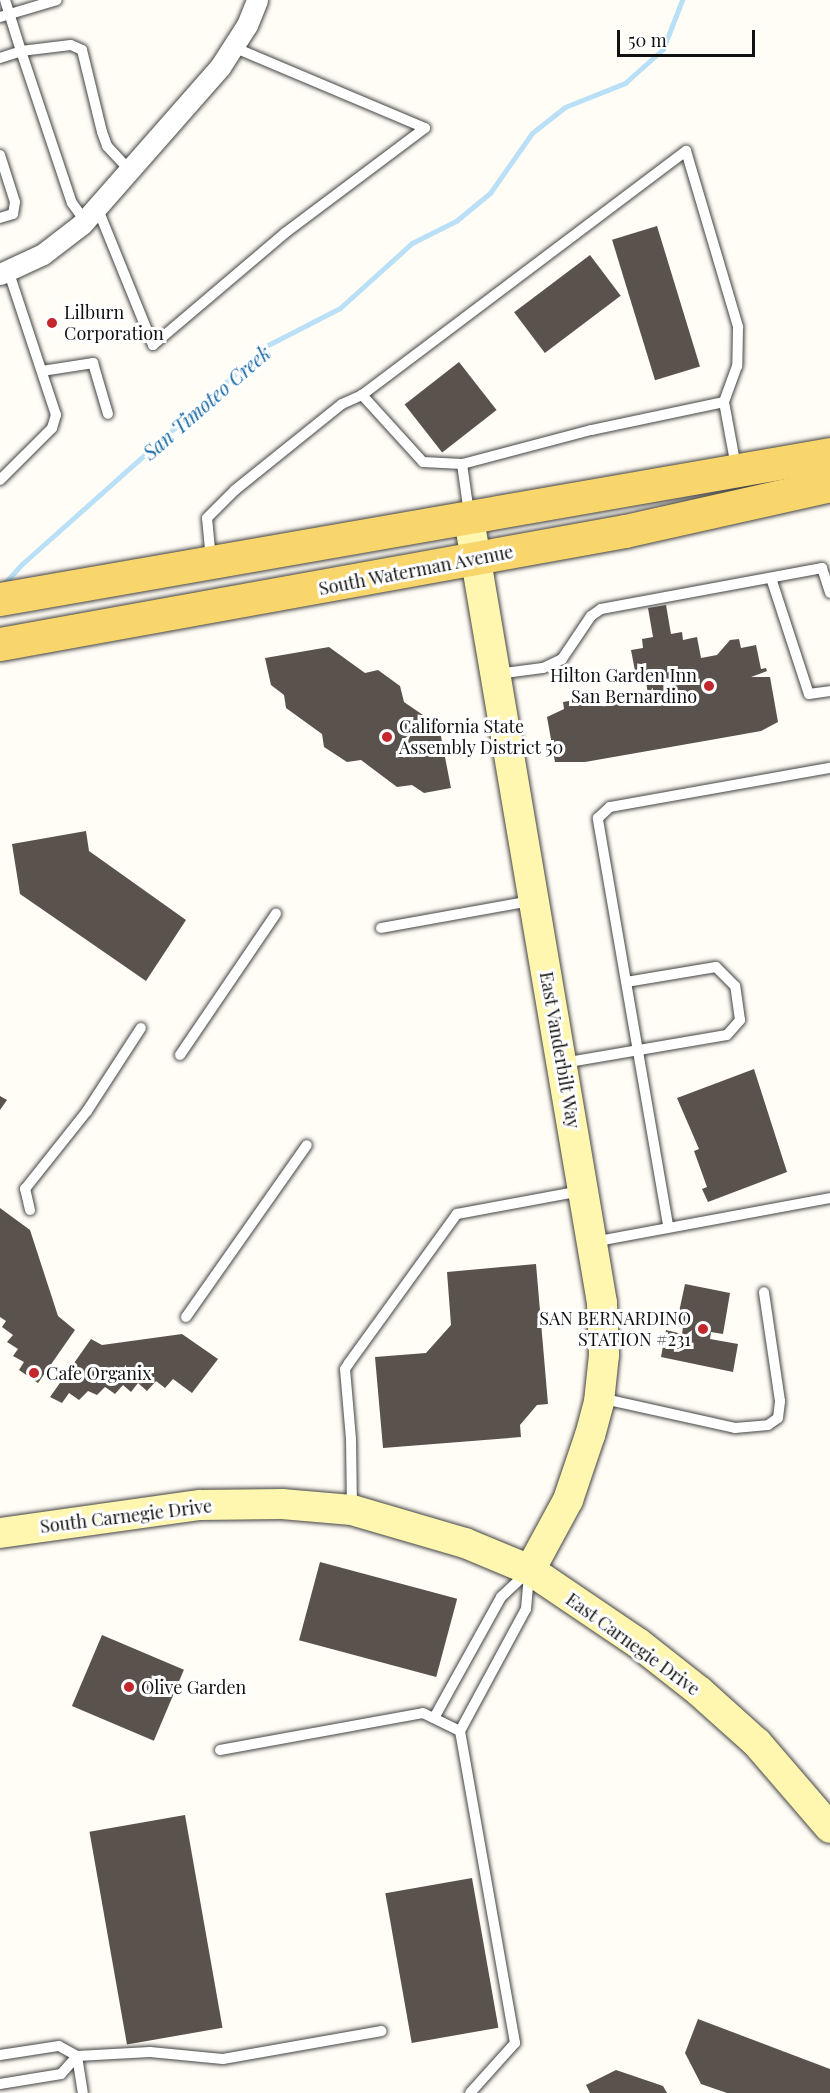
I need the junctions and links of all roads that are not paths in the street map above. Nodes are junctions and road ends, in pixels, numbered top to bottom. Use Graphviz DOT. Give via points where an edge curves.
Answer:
graph roads {
  1 [pos="5,0"];
  2 [pos="57,0"];
  3 [pos="257,0"];
  4 [pos="4,16"];
  5 [pos="233,46"];
  6 [pos="21,51"];
  7 [pos="0,58"];
  8 [pos="0,155"];
  9 [pos="130,171"];
  10 [pos="91,214"];
  11 [pos="0,218"];
  12 [pos="4,272"];
  13 [pos="42,371"];
  14 [pos="362,395"];
  15 [pos="724,402"];
  16 [pos="108,414"];
  17 [pos="830,454"];
  18 [pos="462,464"];
  19 [pos="737,470"];
  20 [pos="0,480"];
  21 [pos="830,485"];
  22 [pos="470,519"];
  23 [pos="475,557"];
  24 [pos="212,563"];
  25 [pos="771,578"];
  26 [pos="830,593"];
  27 [pos="0,600"];
  28 [pos="0,644"];
  29 [pos="494,675"];
  30 [pos="830,691"];
  31 [pos="830,768"];
  32 [pos="534,901"];
  33 [pos="276,914"];
  34 [pos="381,928"];
  35 [pos="626,982"];
  36 [pos="141,1028"];
  37 [pos="638,1051"];
  38 [pos="180,1055"];
  39 [pos="562,1063"];
  40 [pos="307,1145"];
  41 [pos="584,1191"];
  42 [pos="830,1198"];
  43 [pos="30,1210"];
  44 [pos="668,1225"];
  45 [pos="592,1242"];
  46 [pos="764,1292"];
  47 [pos="186,1317"];
  48 [pos="600,1398"];
  49 [pos="352,1510"];
  50 [pos="0,1533"];
  51 [pos="530,1570"];
  52 [pos="434,1718"];
  53 [pos="460,1731"];
  54 [pos="220,1750"];
  55 [pos="830,1828"];
  56 [pos="382,2031"];
  57 [pos="0,2055"];
  58 [pos="77,2056"];
  59 [pos="0,2084"];
  60 [pos="83,2093"];
  61 [pos="470,2093"];
  1 -- 4 [label="lane"];
  2 -- 4 [label="lane"];
  3 -- 5 [label="street"];
  4 -- 6 [label="lane"];
  5 -- 9 [label="street" via="220,68"];
  5 -- 10 [label="lane" via="425,128 285,233 153,345"];
  6 -- 7 [label="lane"];
  6 -- 9 [label="lane" via="71,45 82,50 107,146"];
  6 -- 10 [label="lane" via="72,203"];
  8 -- 11 [label="lane" via="15,202 14,214"];
  9 -- 10 [label="street"];
  10 -- 12 [label="street" via="43,254"];
  12 -- 13 [label="lane"];
  13 -- 16 [label="lane" via="93,363"];
  13 -- 20 [label="lane" via="56,415 52,428"];
  14 -- 15 [label="lane" via="686,151 738,327 737,366"];
  14 -- 18 [label="lane" via="423,462"];
  14 -- 24 [label="lane" via="342,404 235,490 207,518"];
  15 -- 18 [label="lane" via="591,430"];
  15 -- 19 [label="lane"];
  17 -- 19 [label="main road"];
  18 -- 22 [label="lane"];
  19 -- 22 [label="main road"];
  21 -- 23 [label="main road, South Waterman Avenue" via="625,531"];
  22 -- 23 [label="street, East Vanderbilt Way"];
  22 -- 24 [label="main road"];
  23 -- 28 [label="main road, South Waterman Avenue"];
  23 -- 29 [label="street, East Vanderbilt Way"];
  24 -- 27 [label="main road"];
  25 -- 26 [label="lane" via="822,568"];
  25 -- 29 [label="lane" via="601,609 591,615 562,659 543,668"];
  25 -- 30 [label="lane" via="809,694"];
  29 -- 32 [label="street, East Vanderbilt Way"];
  31 -- 35 [label="lane" via="610,807 598,818"];
  32 -- 34 [label="lane"];
  32 -- 39 [label="street, East Vanderbilt Way"];
  33 -- 38 [label="lane"];
  35 -- 37 [label="lane"];
  35 -- 37 [label="lane" via="716,967 735,986 740,1020 727,1035"];
  36 -- 43 [label="lane" via="87,1111 26,1189"];
  37 -- 39 [label="lane"];
  37 -- 44 [label="lane"];
  39 -- 41 [label="street, East Vanderbilt Way"];
  40 -- 47 [label="lane"];
  41 -- 45 [label="street, East Vanderbilt Way"];
  41 -- 49 [label="lane" via="457,1214 345,1369"];
  42 -- 44 [label="lane"];
  44 -- 45 [label="lane"];
  45 -- 48 [label="street, East Vanderbilt Way" via="602,1303 604,1355"];
  46 -- 48 [label="lane" via="780,1401 778,1418 768,1425 735,1428"];
  48 -- 51 [label="street, East Vanderbilt Way" via="572,1490"];
  49 -- 50 [label="street, South Carnegie Drive" via="282,1503 200,1504"];
  49 -- 51 [label="street, South Carnegie Drive" via="465,1543"];
  51 -- 52 [label="lane" via="501,1597"];
  51 -- 53 [label="lane" via="526,1609"];
  51 -- 55 [label="street, East Carnegie Drive" via="638,1643 699,1691 757,1743"];
  52 -- 53 [label="lane"];
  52 -- 54 [label="lane" via="423,1713"];
  53 -- 61 [label="lane" via="515,2043"];
  56 -- 58 [label="lane" via="223,2060 150,2052"];
  57 -- 58 [label="lane" via="59,2046"];
  58 -- 59 [label="lane" via="61,2074"];
  58 -- 60 [label="lane"];
}
